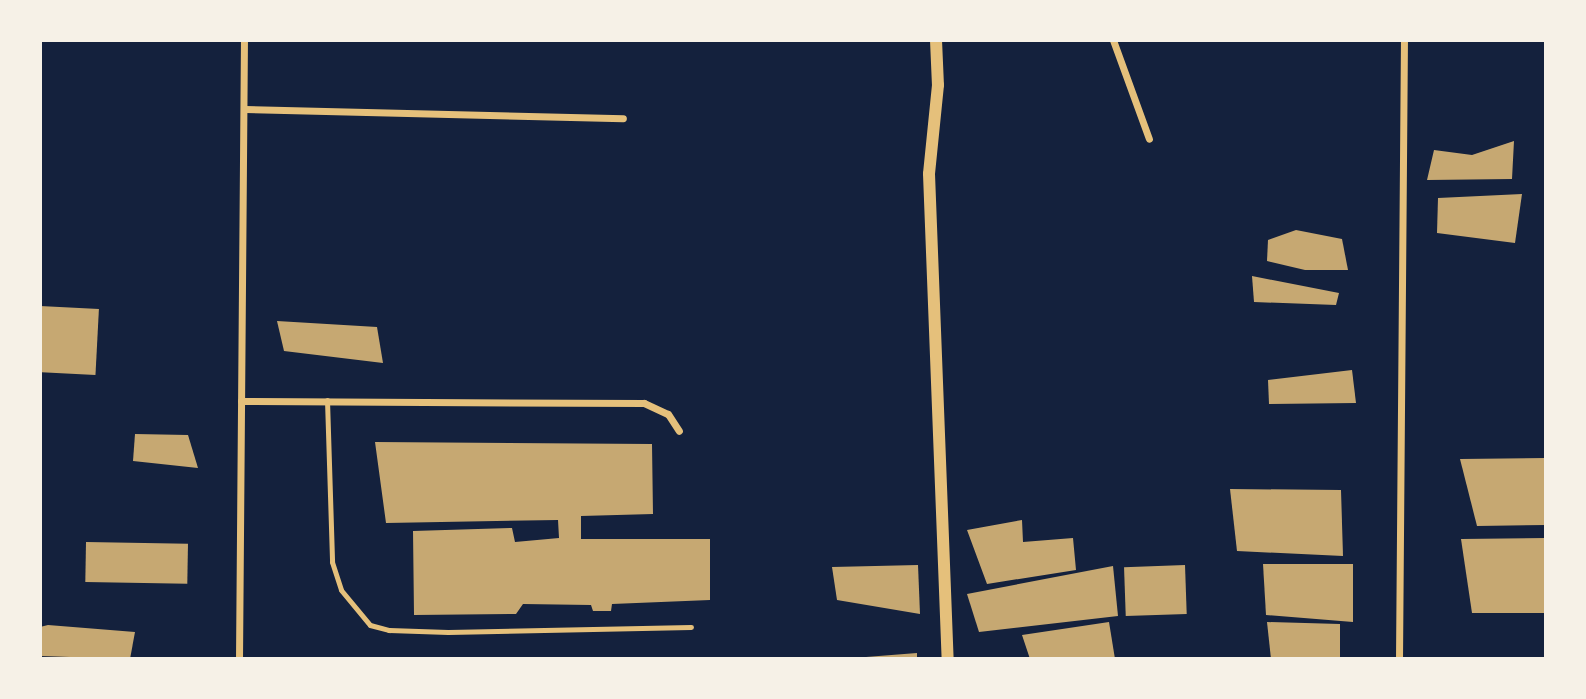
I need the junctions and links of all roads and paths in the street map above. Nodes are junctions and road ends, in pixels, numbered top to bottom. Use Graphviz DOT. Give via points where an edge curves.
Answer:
graph roads {
  1 [pos="244,40"];
  2 [pos="936,40"];
  3 [pos="1113,40"];
  4 [pos="1404,40"];
  5 [pos="245,110"];
  6 [pos="623,118"];
  7 [pos="1149,139"];
  8 [pos="327,400"];
  9 [pos="241,401"];
  10 [pos="679,431"];
  11 [pos="691,627"];
  12 [pos="239,659"];
  13 [pos="948,659"];
  14 [pos="1399,659"];
  1 -- 5 [label="street"];
  2 -- 13 [label="street" via="938,85 929,174"];
  3 -- 7 [label="street"];
  4 -- 14 [label="street"];
  5 -- 6 [label="street"];
  5 -- 9 [label="street"];
  8 -- 9 [label="street"];
  8 -- 10 [label="street" via="644,403 668,414"];
  8 -- 11 [label="lane" via="332,562 341,590 370,625 448,632"];
  9 -- 12 [label="street"];
}
